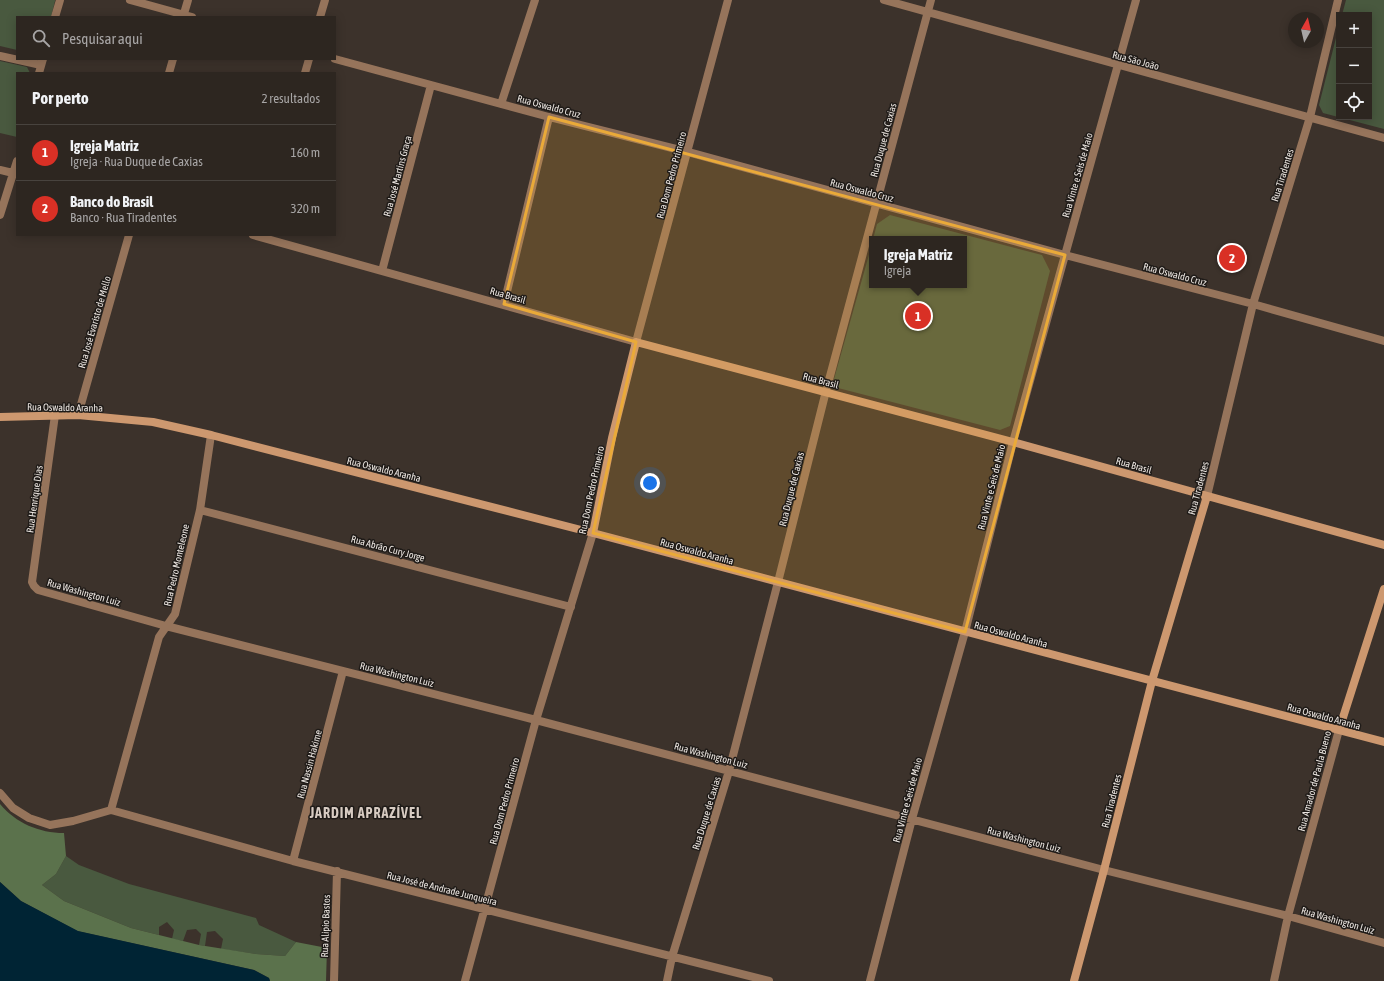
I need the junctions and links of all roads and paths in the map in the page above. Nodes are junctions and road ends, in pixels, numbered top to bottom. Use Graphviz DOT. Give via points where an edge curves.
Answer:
graph roads {
  1 [pos="60,0"];
  2 [pos="130,0"];
  3 [pos="188,0"];
  4 [pos="324,0"];
  5 [pos="535,0"];
  6 [pos="728,0"];
  7 [pos="884,0"];
  8 [pos="931,0"];
  9 [pos="1136,0"];
  10 [pos="1338,0"];
  11 [pos="928,12"];
  12 [pos="55,16"];
  13 [pos="183,16"];
  14 [pos="320,16"];
  15 [pos="0,56"];
  16 [pos="336,59"];
  17 [pos="16,60"];
  18 [pos="16,60"];
  19 [pos="173,60"];
  20 [pos="309,60"];
  21 [pos="41,66"];
  22 [pos="1118,66"];
  23 [pos="170,72"];
  24 [pos="305,72"];
  25 [pos="431,85"];
  26 [pos="501,104"];
  27 [pos="549,117"];
  28 [pos="1310,118"];
  29 [pos="1384,138"];
  30 [pos="688,152"];
  31 [pos="0,170"];
  32 [pos="16,173"];
  33 [pos="876,204"];
  34 [pos="0,215"];
  35 [pos="129,236"];
  36 [pos="258,236"];
  37 [pos="1065,255"];
  38 [pos="382,271"];
  39 [pos="504,304"];
  40 [pos="1253,304"];
  41 [pos="636,342"];
  42 [pos="1384,342"];
  43 [pos="826,391"];
  44 [pos="55,415"];
  45 [pos="78,415"];
  46 [pos="0,417"];
  47 [pos="211,435"];
  48 [pos="1013,442"];
  49 [pos="1207,496"];
  50 [pos="200,510"];
  51 [pos="593,533"];
  52 [pos="1384,545"];
  53 [pos="778,582"];
  54 [pos="34,586"];
  55 [pos="1384,589"];
  56 [pos="571,606"];
  57 [pos="166,626"];
  58 [pos="965,632"];
  59 [pos="344,671"];
  60 [pos="1152,682"];
  61 [pos="536,720"];
  62 [pos="1338,730"];
  63 [pos="1384,742"];
  64 [pos="729,770"];
  65 [pos="0,793"];
  66 [pos="111,810"];
  67 [pos="912,819"];
  68 [pos="293,861"];
  69 [pos="1104,870"];
  70 [pos="337,871"];
  71 [pos="485,910"];
  72 [pos="1288,916"];
  73 [pos="1384,943"];
  74 [pos="672,957"];
  75 [pos="334,981"];
  76 [pos="466,981"];
  77 [pos="667,981"];
  78 [pos="769,981"];
  79 [pos="870,981"];
  80 [pos="1074,981"];
  81 [pos="1274,981"];
  1 -- 12 [label="street"];
  2 -- 13 [label="street"];
  3 -- 13 [label="street"];
  4 -- 14 [label="street"];
  5 -- 26 [label="street"];
  6 -- 30 [label="street, Rua Dom Pedro Primeiro"];
  7 -- 11 [label="street, Rua São João"];
  8 -- 11 [label="street, Rua Duque de Caxias"];
  9 -- 22 [label="street, Rua Vinte e Seis de Maio"];
  10 -- 28 [label="street, Rua Tiradentes"];
  11 -- 22 [label="street, Rua São João"];
  11 -- 33 [label="street, Rua Duque de Caxias"];
  15 -- 18 [label="street"];
  16 -- 25 [label="street, Rua Oswaldo Cruz"];
  17 -- 21 [label="street"];
  19 -- 23 [label="street"];
  20 -- 24 [label="street"];
  22 -- 28 [label="street, Rua São João"];
  22 -- 37 [label="street, Rua Vinte e Seis de Maio"];
  25 -- 26 [label="street, Rua Oswaldo Cruz"];
  25 -- 38 [label="street, Rua José Martins Graça"];
  26 -- 27 [label="street, Rua Oswaldo Cruz"];
  27 -- 30 [label="street, Rua Oswaldo Cruz"];
  27 -- 39 [label="street"];
  28 -- 29 [label="street, Rua São João"];
  28 -- 40 [label="street, Rua Tiradentes"];
  30 -- 33 [label="street, Rua Oswaldo Cruz"];
  30 -- 41 [label="street, Rua Dom Pedro Primeiro"];
  31 -- 32 [label="street"];
  32 -- 34 [label="street"];
  33 -- 37 [label="street, Rua Oswaldo Cruz"];
  33 -- 43 [label="street, Rua Duque de Caxias"];
  35 -- 45 [label="street, Rua José Evaristo de Mello"];
  36 -- 38 [label="street, Rua Brasil"];
  37 -- 40 [label="street, Rua Oswaldo Cruz"];
  37 -- 48 [label="street, Rua Vinte e Seis de Maio"];
  38 -- 39 [label="street, Rua Brasil"];
  39 -- 41 [label="street, Rua Brasil"];
  40 -- 42 [label="street, Rua Oswaldo Cruz"];
  40 -- 49 [label="street, Rua Tiradentes"];
  41 -- 43 [label="street, Rua Brasil"];
  41 -- 51 [label="street, Rua Dom Pedro Primeiro" via="612,438"];
  43 -- 48 [label="street, Rua Brasil"];
  43 -- 53 [label="street, Rua Duque de Caxias"];
  44 -- 45 [label="street, Rua Oswaldo Aranha"];
  44 -- 46 [label="street, Rua Oswaldo Aranha"];
  44 -- 54 [label="street, Rua Henrique Dias" via="32,582"];
  45 -- 47 [label="street, Rua Oswaldo Aranha" via="153,422"];
  47 -- 50 [label="street, Rua Pedro Monteleone"];
  47 -- 51 [label="street, Rua Oswaldo Aranha"];
  48 -- 49 [label="street, Rua Brasil"];
  48 -- 58 [label="street, Rua Vinte e Seis de Maio"];
  49 -- 52 [label="street, Rua Brasil"];
  49 -- 60 [label="street, Rua Tiradentes"];
  50 -- 56 [label="street, Rua Abrão Cury Jorge"];
  50 -- 57 [label="street, Rua Pedro Monteleone" via="175,614"];
  51 -- 53 [label="street, Rua Oswaldo Aranha"];
  51 -- 56 [label="street, Rua Dom Pedro Primeiro"];
  53 -- 58 [label="street, Rua Oswaldo Aranha"];
  53 -- 64 [label="street, Rua Duque de Caxias"];
  54 -- 57 [label="street, Rua Washington Luiz" via="38,590"];
  55 -- 62 [label="street, Rua Amador de Paula Bueno"];
  56 -- 61 [label="street, Rua Dom Pedro Primeiro"];
  57 -- 59 [label="street, Rua Washington Luiz"];
  57 -- 66 [label="street, Rua Pedro Monteleone" via="159,637"];
  58 -- 60 [label="street, Rua Oswaldo Aranha"];
  58 -- 67 [label="street, Rua Vinte e Seis de Maio"];
  59 -- 61 [label="street, Rua Washington Luiz"];
  59 -- 68 [label="street, Rua Nassin Hakime"];
  60 -- 62 [label="street, Rua Oswaldo Aranha"];
  60 -- 69 [label="street, Rua Tiradentes"];
  61 -- 64 [label="street, Rua Washington Luiz"];
  61 -- 71 [label="street, Rua Dom Pedro Primeiro"];
  62 -- 63 [label="street, Rua Oswaldo Aranha"];
  62 -- 72 [label="street, Rua Amador de Paula Bueno"];
  64 -- 67 [label="street, Rua Washington Luiz"];
  64 -- 74 [label="street, Rua Duque de Caxias"];
  65 -- 66 [label="street" via="13,808 29,818 50,825"];
  66 -- 68 [label="street, Rua José de Andrade Junqueira"];
  67 -- 69 [label="street, Rua Washington Luiz"];
  67 -- 79 [label="street, Rua Vinte e Seis de Maio"];
  68 -- 70 [label="street, Rua José de Andrade Junqueira"];
  69 -- 72 [label="street, Rua Washington Luiz"];
  69 -- 80 [label="street, Rua Tiradentes"];
  70 -- 71 [label="street, Rua José de Andrade Junqueira"];
  70 -- 75 [label="street, Rua Alipio Bastos"];
  71 -- 74 [label="street, Rua José de Andrade Junqueira"];
  71 -- 76 [label="street, Rua Dom Pedro Primeiro"];
  72 -- 73 [label="street, Rua Washington Luiz"];
  72 -- 81 [label="street, Rua Amador de Paula Bueno"];
  74 -- 77 [label="street, Rua Duque de Caxias"];
  74 -- 78 [label="street, Rua José de Andrade Junqueira"];
}
